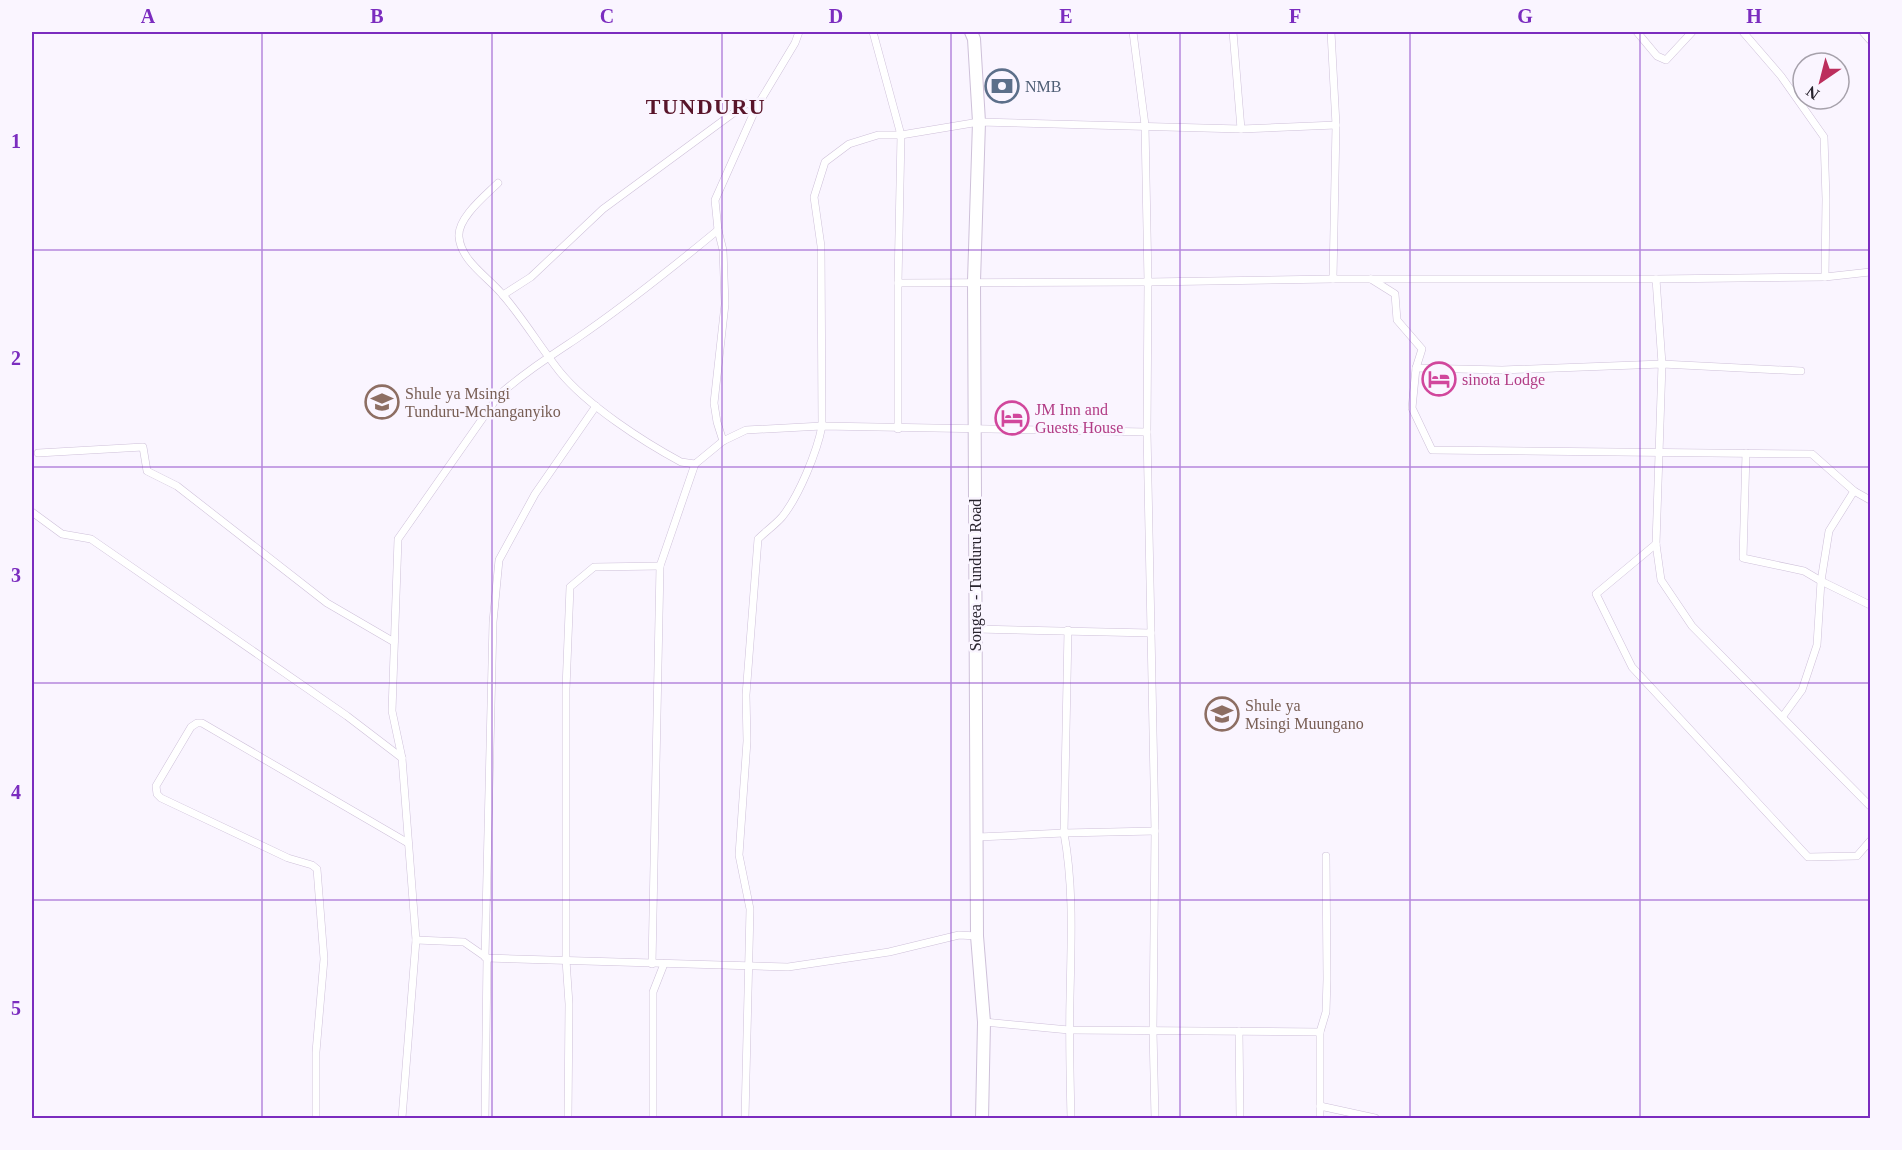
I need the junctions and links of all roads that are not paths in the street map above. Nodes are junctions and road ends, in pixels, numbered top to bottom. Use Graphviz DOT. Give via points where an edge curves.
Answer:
graph roads {
  1 [pos="799,32"];
  2 [pos="873,32"];
  3 [pos="971,32"];
  4 [pos="1133,32"];
  5 [pos="1233,32"];
  6 [pos="1331,32"];
  7 [pos="1637,32"];
  8 [pos="1692,32"];
  9 [pos="1743,32"];
  10 [pos="1863,32"];
  11 [pos="1870,40"];
  12 [pos="756,108"];
  13 [pos="979,122"];
  14 [pos="1145,125"];
  15 [pos="1336,126"];
  16 [pos="1241,129"];
  17 [pos="901,135"];
  18 [pos="498,183"];
  19 [pos="718,230"];
  20 [pos="1870,272"];
  21 [pos="1825,277"];
  22 [pos="1333,279"];
  23 [pos="1371,279"];
  24 [pos="1656,279"];
  25 [pos="974,281"];
  26 [pos="898,282"];
  27 [pos="1148,282"];
  28 [pos="503,295"];
  29 [pos="548,356"];
  30 [pos="1662,364"];
  31 [pos="1416,368"];
  32 [pos="1801,371"];
  33 [pos="596,406"];
  34 [pos="822,426"];
  35 [pos="898,429"];
  36 [pos="975,429"];
  37 [pos="1147,432"];
  38 [pos="723,441"];
  39 [pos="1660,452"];
  40 [pos="38,453"];
  41 [pos="1746,453"];
  42 [pos="695,464"];
  43 [pos="1854,491"];
  44 [pos="1870,500"];
  45 [pos="32,513"];
  46 [pos="1656,544"];
  47 [pos="660,566"];
  48 [pos="1821,582"];
  49 [pos="1870,604"];
  50 [pos="976,629"];
  51 [pos="1068,630"];
  52 [pos="1151,633"];
  53 [pos="394,642"];
  54 [pos="1783,716"];
  55 [pos="402,758"];
  56 [pos="1870,806"];
  57 [pos="1155,831"];
  58 [pos="1064,832"];
  59 [pos="978,837"];
  60 [pos="1870,842"];
  61 [pos="408,843"];
  62 [pos="1326,856"];
  63 [pos="977,936"];
  64 [pos="416,940"];
  65 [pos="486,958"];
  66 [pos="566,960"];
  67 [pos="652,964"];
  68 [pos="664,964"];
  69 [pos="747,966"];
  70 [pos="984,1022"];
  71 [pos="1069,1030"];
  72 [pos="1239,1030"];
  73 [pos="1153,1031"];
  74 [pos="1320,1032"];
  75 [pos="1320,1106"];
  76 [pos="316,1119"];
  77 [pos="402,1119"];
  78 [pos="485,1119"];
  79 [pos="568,1119"];
  80 [pos="653,1119"];
  81 [pos="745,1119"];
  82 [pos="982,1119"];
  83 [pos="1071,1119"];
  84 [pos="1155,1119"];
  85 [pos="1240,1119"];
  86 [pos="1320,1119"];
  87 [pos="1375,1119"];
  1 -- 12 [label="street"];
  2 -- 17 [label="street"];
  3 -- 13 [label="highway, Songea - Tunduru Road"];
  4 -- 14 [label="street"];
  5 -- 16 [label="street"];
  6 -- 15 [label="street"];
  7 -- 8 [label="street" via="1657,56 1666,60"];
  9 -- 21 [label="street" via="1781,76 1824,137"];
  10 -- 11 [label="street"];
  12 -- 19 [label="street" via="715,200"];
  12 -- 28 [label="street" via="747,103 712,128 603,209 531,277"];
  13 -- 14 [label="street"];
  13 -- 17 [label="street"];
  13 -- 25 [label="highway, Songea - Tunduru Road"];
  14 -- 16 [label="street"];
  14 -- 27 [label="street"];
  15 -- 16 [label="street"];
  15 -- 22 [label="street"];
  17 -- 26 [label="street"];
  17 -- 34 [label="street" via="878,135 849,144 825,162 814,197 821,246"];
  18 -- 28 [label="street" via="474,206 458,236 464,255"];
  19 -- 29 [label="street" via="662,277"];
  19 -- 38 [label="street" via="723,250 725,304 714,403"];
  20 -- 21 [label="street"];
  21 -- 24 [label="street"];
  22 -- 23 [label="street"];
  22 -- 27 [label="street"];
  23 -- 24 [label="street"];
  23 -- 31 [label="street" via="1395,294 1397,320 1422,349"];
  24 -- 30 [label="street"];
  25 -- 26 [label="street"];
  25 -- 27 [label="street"];
  25 -- 36 [label="highway, Songea - Tunduru Road"];
  26 -- 35 [label="street"];
  27 -- 37 [label="street"];
  28 -- 29 [label="street"];
  29 -- 33 [label="street" via="578,392"];
  29 -- 53 [label="street" via="499,395 398,539"];
  30 -- 31 [label="street" via="1502,370"];
  30 -- 32 [label="street"];
  30 -- 39 [label="street"];
  31 -- 39 [label="street" via="1412,408 1432,450"];
  33 -- 42 [label="street" via="667,454"];
  33 -- 65 [label="street" via="535,494 499,560 493,622"];
  34 -- 35 [label="street"];
  34 -- 38 [label="street" via="746,430"];
  34 -- 69 [label="street" via="804,479 783,516 758,539 739,855 750,909"];
  35 -- 36 [label="street"];
  36 -- 37 [label="street"];
  36 -- 50 [label="highway, Songea - Tunduru Road"];
  37 -- 52 [label="street"];
  38 -- 42 [label="street"];
  39 -- 41 [label="street"];
  39 -- 46 [label="street"];
  40 -- 53 [label="street" via="143,447 147,471 177,486 327,603"];
  41 -- 43 [label="street" via="1812,454"];
  41 -- 48 [label="street" via="1743,558 1804,571"];
  42 -- 47 [label="street"];
  43 -- 44 [label="street"];
  43 -- 48 [label="street" via="1829,531"];
  45 -- 55 [label="street" via="62,534 91,539 348,716"];
  46 -- 54 [label="street" via="1661,580 1692,626"];
  46 -- 60 [label="street" via="1596,594 1632,667 1808,857 1857,856"];
  47 -- 66 [label="street" via="594,567 570,587"];
  47 -- 67 [label="street"];
  48 -- 49 [label="street"];
  48 -- 54 [label="street" via="1817,645 1802,690"];
  50 -- 51 [label="street"];
  50 -- 59 [label="highway, Songea - Tunduru Road"];
  51 -- 52 [label="street"];
  51 -- 58 [label="street"];
  52 -- 57 [label="street"];
  53 -- 55 [label="street" via="392,711"];
  54 -- 56 [label="street"];
  55 -- 61 [label="street"];
  57 -- 58 [label="street"];
  57 -- 73 [label="street"];
  58 -- 59 [label="street"];
  58 -- 71 [label="street" via="1072,895"];
  59 -- 63 [label="highway, Songea - Tunduru Road"];
  61 -- 64 [label="street"];
  61 -- 76 [label="street" via="202,723 191,727 156,786 161,798 318,869 324,958 316,1052"];
  62 -- 74 [label="street" via="1326,1012"];
  63 -- 69 [label="street" via="959,935 889,952 788,967"];
  63 -- 70 [label="highway, Songea - Tunduru Road"];
  64 -- 65 [label="street" via="464,942"];
  64 -- 77 [label="street"];
  65 -- 66 [label="street"];
  65 -- 78 [label="street"];
  66 -- 67 [label="street"];
  66 -- 79 [label="street"];
  67 -- 68 [label="street"];
  68 -- 69 [label="street"];
  68 -- 80 [label="street" via="653,992"];
  69 -- 81 [label="street"];
  70 -- 71 [label="street"];
  70 -- 82 [label="highway, Songea - Tunduru Road"];
  71 -- 73 [label="street"];
  71 -- 83 [label="street"];
  72 -- 73 [label="street"];
  72 -- 74 [label="street"];
  72 -- 85 [label="street"];
  73 -- 84 [label="street"];
  74 -- 75 [label="street"];
  75 -- 86 [label="street"];
  75 -- 87 [label="street"];
}
